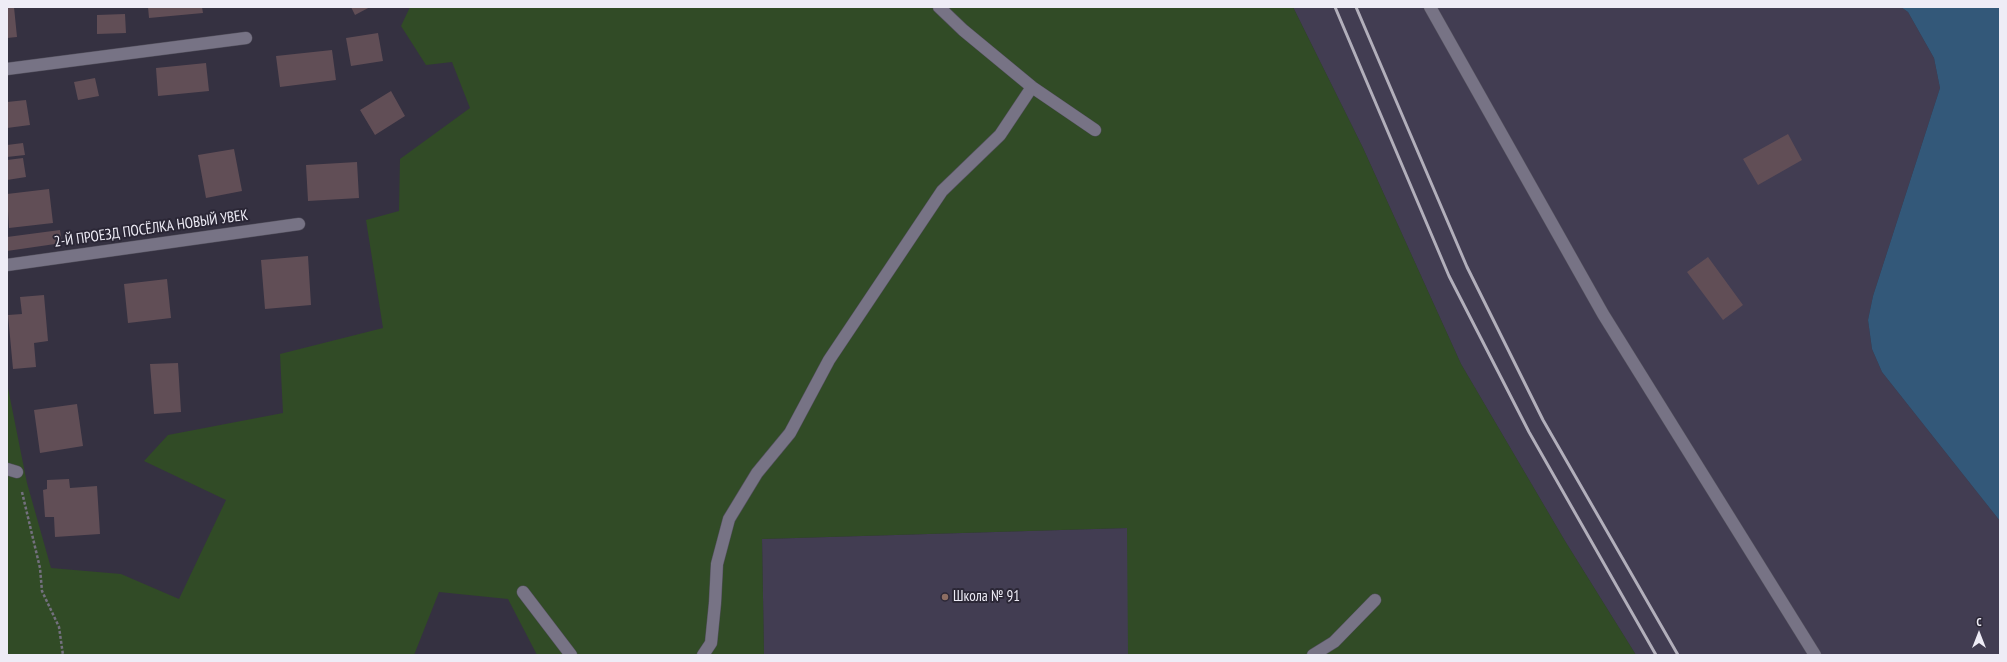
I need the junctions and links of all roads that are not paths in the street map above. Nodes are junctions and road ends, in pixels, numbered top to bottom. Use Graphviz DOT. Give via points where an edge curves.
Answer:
graph roads {
  1 [pos="939,7"];
  2 [pos="1430,7"];
  3 [pos="246,38"];
  4 [pos="7,69"];
  5 [pos="1032,87"];
  6 [pos="1095,130"];
  7 [pos="299,224"];
  8 [pos="7,265"];
  9 [pos="523,592"];
  10 [pos="1375,600"];
  11 [pos="571,655"];
  12 [pos="703,655"];
  13 [pos="1313,655"];
  14 [pos="1815,655"];
  1 -- 5 [label="street"];
  2 -- 14 [label="street" via="1603,314"];
  3 -- 4 [label="street"];
  5 -- 6 [label="street"];
  5 -- 12 [label="street" via="1000,135 942,191 829,360 790,433 758,473 729,519 717,564 711,643"];
  7 -- 8 [label="street, 2-Й ПРОЕЗД ПОСЁЛКА НОВЫЙ УВЕК"];
  9 -- 11 [label="street"];
  10 -- 13 [label="street" via="1334,642"];
}
